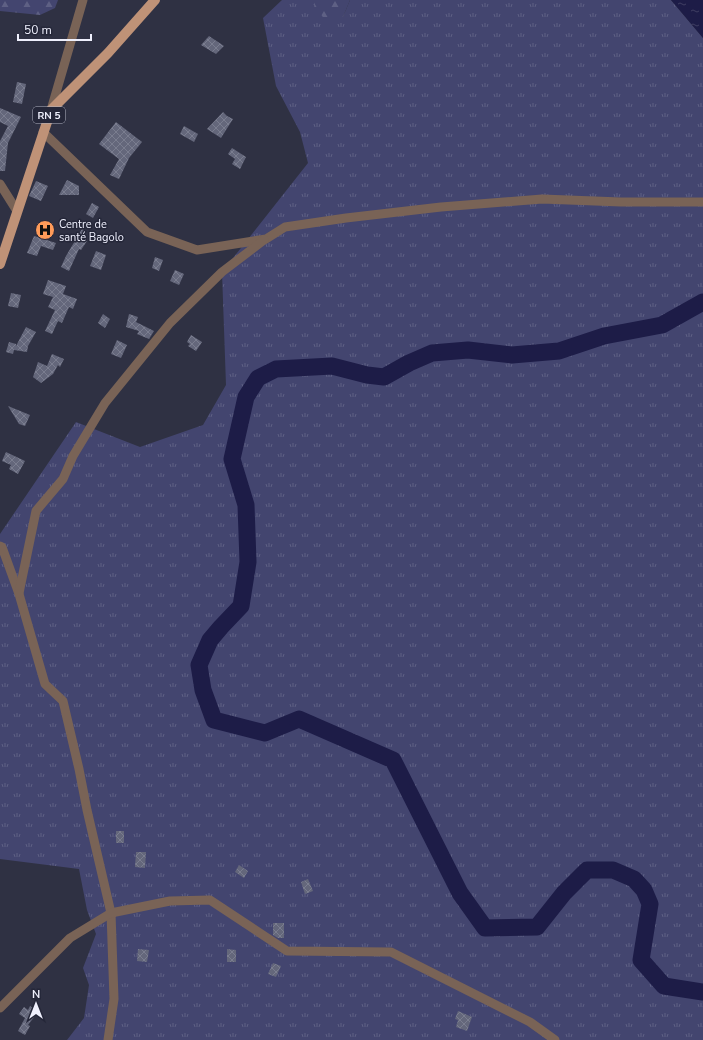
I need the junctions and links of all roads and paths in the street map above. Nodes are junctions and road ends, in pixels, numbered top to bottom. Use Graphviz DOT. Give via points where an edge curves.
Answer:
graph roads {
  1 [pos="82,0"];
  2 [pos="155,0"];
  3 [pos="51,110"];
  4 [pos="43,132"];
  5 [pos="0,184"];
  6 [pos="703,202"];
  7 [pos="17,211"];
  8 [pos="266,239"];
  9 [pos="0,264"];
  10 [pos="0,546"];
  11 [pos="19,594"];
  12 [pos="111,913"];
  13 [pos="0,1008"];
  14 [pos="108,1040"];
  15 [pos="555,1040"];
  1 -- 3 [label="street"];
  2 -- 3 [label="main road, RN 5" via="108,53"];
  3 -- 4 [label="main road, RN 5"];
  4 -- 7 [label="main road, RN 5"];
  4 -- 8 [label="street" via="147,232 196,250"];
  5 -- 7 [label="street"];
  6 -- 8 [label="street" via="542,199 441,207 285,227"];
  7 -- 9 [label="main road, RN 5"];
  8 -- 11 [label="street" via="222,272 170,323 105,403 73,456 63,479 36,511"];
  10 -- 11 [label="street"];
  11 -- 12 [label="street" via="44,684 63,701"];
  12 -- 13 [label="street" via="70,938"];
  12 -- 14 [label="street" via="114,999"];
  12 -- 15 [label="street" via="170,901 210,900 287,951 391,952 530,1022"];
}
